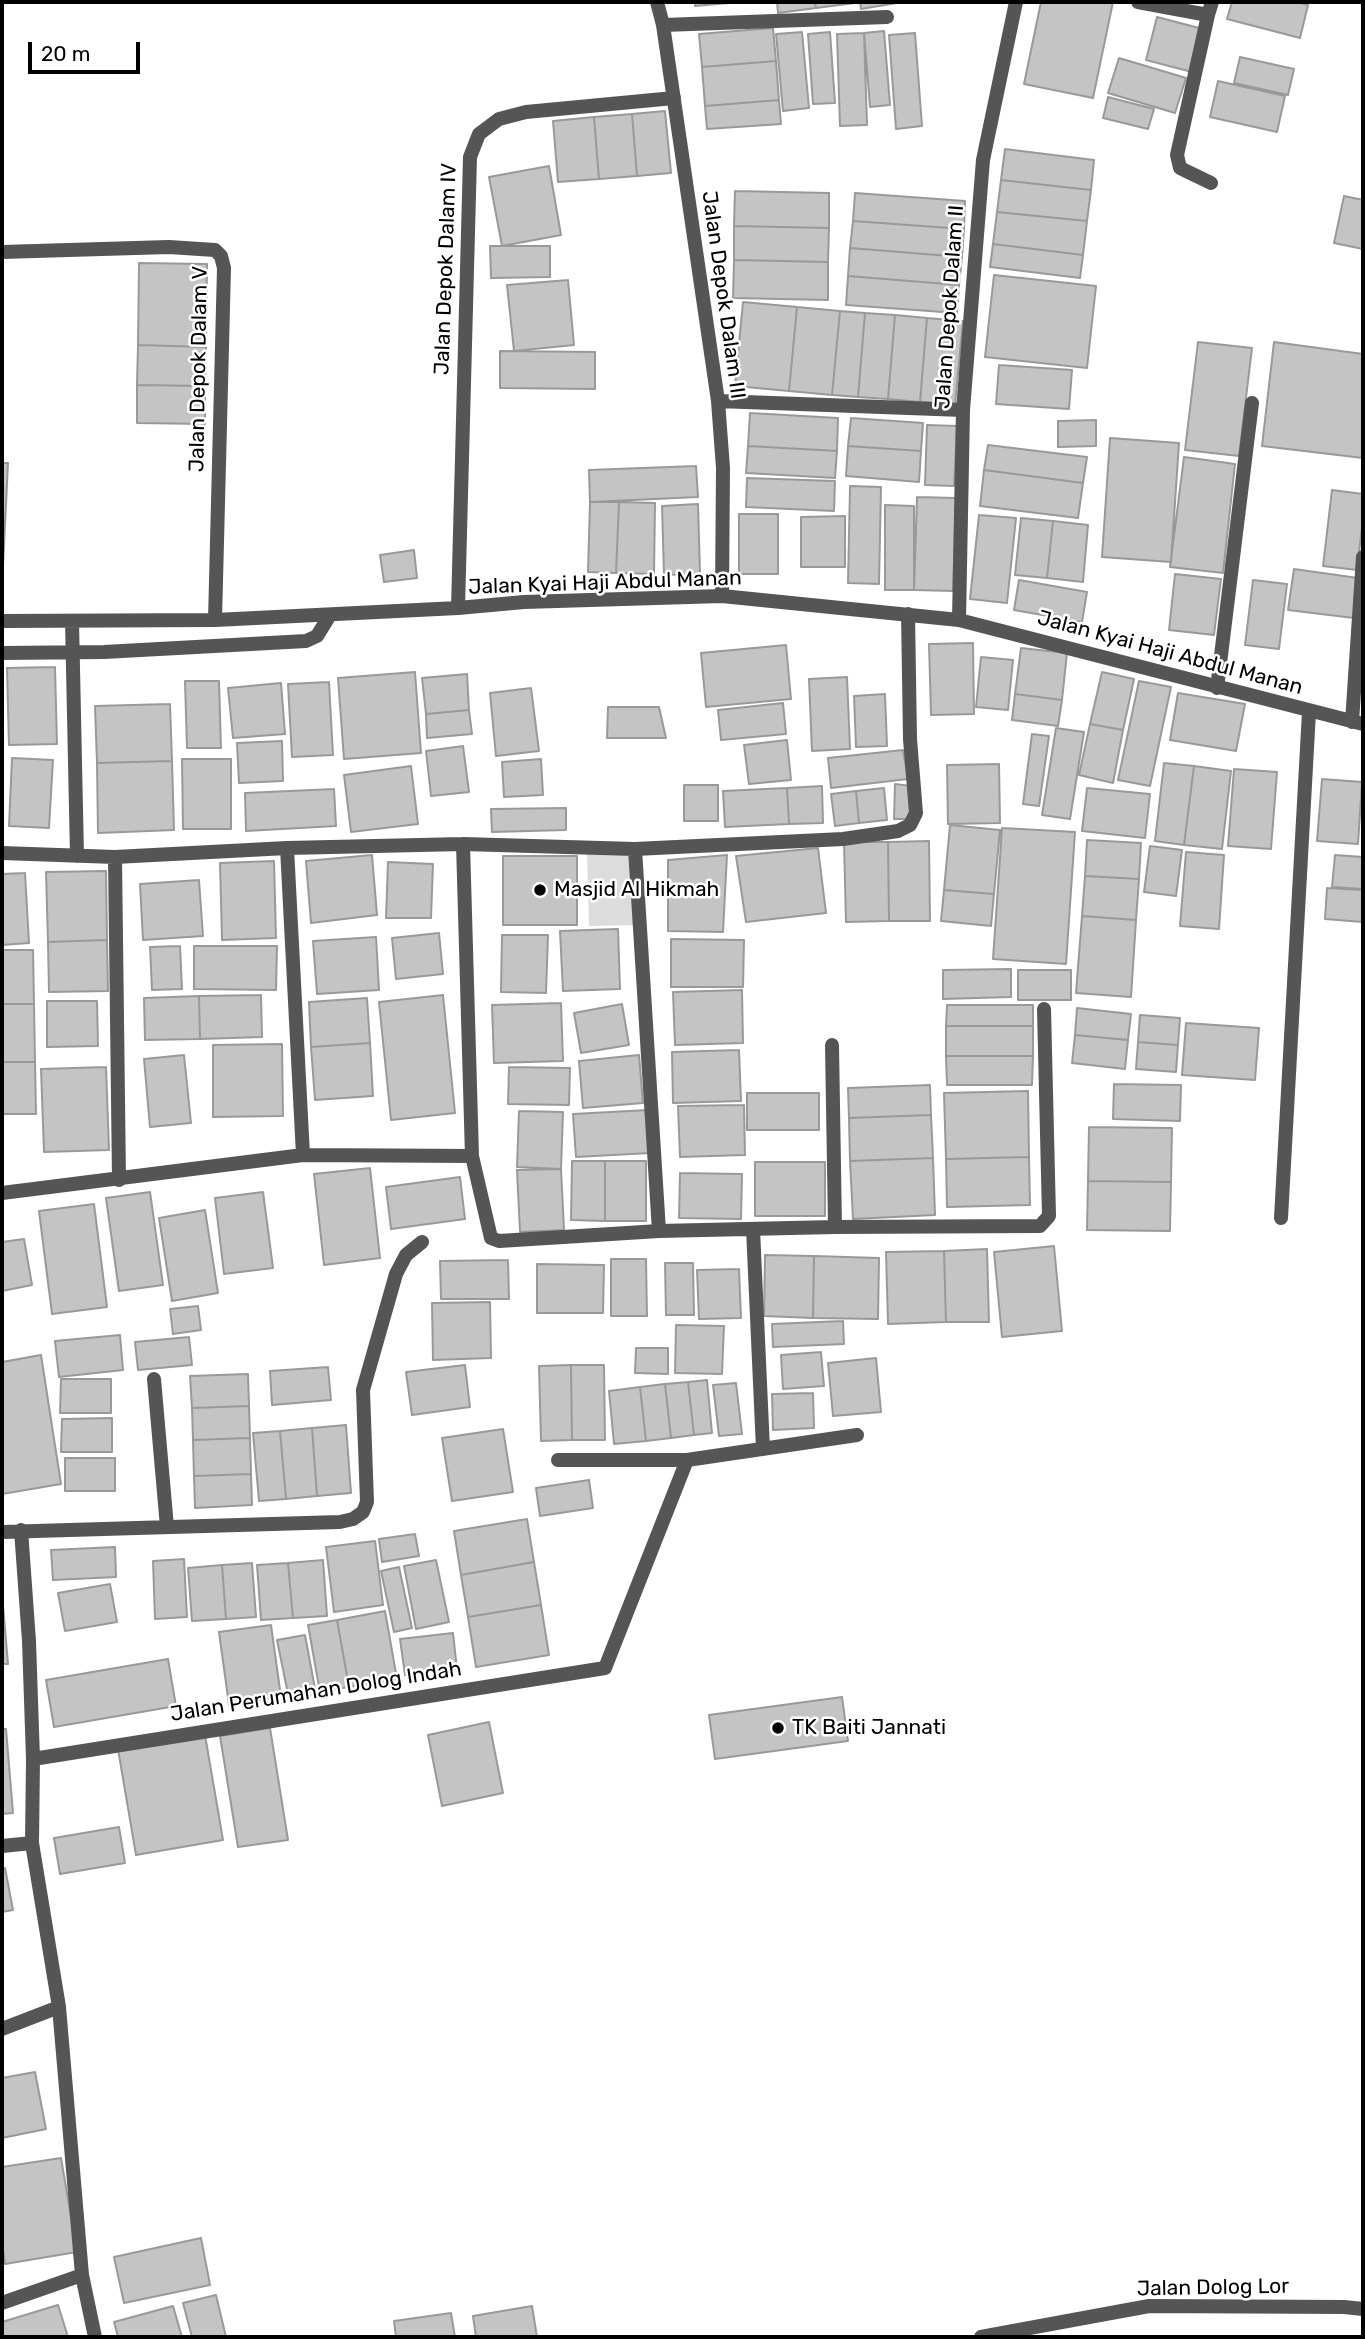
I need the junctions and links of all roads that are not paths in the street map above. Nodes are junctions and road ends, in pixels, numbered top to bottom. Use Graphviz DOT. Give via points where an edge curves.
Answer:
graph roads {
  1 [pos="657,2"];
  2 [pos="1016,2"];
  3 [pos="1138,2"];
  4 [pos="1210,8"];
  5 [pos="887,17"];
  6 [pos="663,25"];
  7 [pos="674,98"];
  8 [pos="1211,183"];
  9 [pos="2,252"];
  10 [pos="718,401"];
  11 [pos="1252,403"];
  12 [pos="963,410"];
  13 [pos="1363,556"];
  14 [pos="722,596"];
  15 [pos="458,608"];
  16 [pos="908,614"];
  17 [pos="330,615"];
  18 [pos="215,620"];
  19 [pos="959,620"];
  20 [pos="2,621"];
  21 [pos="72,621"];
  22 [pos="73,652"];
  23 [pos="2,653"];
  24 [pos="1217,688"];
  25 [pos="1309,712"];
  26 [pos="1357,723"];
  27 [pos="463,844"];
  28 [pos="287,848"];
  29 [pos="635,849"];
  30 [pos="2,853"];
  31 [pos="77,856"];
  32 [pos="115,857"];
  33 [pos="1044,1009"];
  34 [pos="832,1045"];
  35 [pos="303,1156"];
  36 [pos="472,1156"];
  37 [pos="119,1180"];
  38 [pos="2,1193"];
  39 [pos="1281,1218"];
  40 [pos="835,1227"];
  41 [pos="753,1229"];
  42 [pos="659,1231"];
  43 [pos="422,1242"];
  44 [pos="154,1378"];
  45 [pos="857,1435"];
  46 [pos="763,1449"];
  47 [pos="558,1460"];
  48 [pos="687,1460"];
  49 [pos="167,1527"];
  50 [pos="21,1530"];
  51 [pos="2,1532"];
  52 [pos="33,1759"];
  53 [pos="32,1843"];
  54 [pos="2,1846"];
  55 [pos="59,2007"];
  56 [pos="2,2029"];
  57 [pos="82,2275"];
  58 [pos="2,2302"];
  59 [pos="1363,2309"];
  60 [pos="95,2337"];
  61 [pos="981,2337"];
  1 -- 6 [label="street, Jalan Depok Dalam III"];
  2 -- 12 [label="street, Jalan Depok Dalam II" via="983,160"];
  3 -- 4 [label="street"];
  4 -- 8 [label="street" via="1177,155 1180,168"];
  5 -- 6 [label="street"];
  6 -- 7 [label="street, Jalan Depok Dalam III"];
  7 -- 10 [label="street, Jalan Depok Dalam III"];
  7 -- 15 [label="street, Jalan Depok Dalam IV" via="526,112 499,119 479,134 474,145 470,157"];
  9 -- 18 [label="street, Jalan Depok Dalam V" via="169,247 215,250 221,256"];
  10 -- 12 [label="street"];
  10 -- 14 [label="street, Jalan Depok Dalam III" via="723,468"];
  11 -- 24 [label="street"];
  12 -- 19 [label="street, Jalan Depok Dalam II"];
  13 -- 26 [label="street"];
  14 -- 15 [label="street, Jalan Kyai Haji Abdul Manan"];
  14 -- 16 [label="street, Jalan Kyai Haji Abdul Manan"];
  15 -- 17 [label="street, Jalan Kyai Haji Abdul Manan"];
  16 -- 19 [label="street, Jalan Kyai Haji Abdul Manan"];
  16 -- 29 [label="street" via="916,813 910,825 843,839"];
  17 -- 18 [label="street, Jalan Kyai Haji Abdul Manan"];
  17 -- 22 [label="street" via="317,636 306,641"];
  18 -- 21 [label="street, Jalan Kyai Haji Abdul Manan"];
  19 -- 24 [label="street, Jalan Kyai Haji Abdul Manan"];
  20 -- 21 [label="street, Jalan Kyai Haji Abdul Manan"];
  21 -- 22 [label="street"];
  22 -- 23 [label="street"];
  22 -- 31 [label="street"];
  24 -- 25 [label="street, Jalan Kyai Haji Abdul Manan"];
  25 -- 26 [label="street, Jalan Kyai Haji Abdul Manan"];
  25 -- 39 [label="street"];
  27 -- 28 [label="street"];
  27 -- 29 [label="street"];
  27 -- 36 [label="street"];
  28 -- 32 [label="street"];
  28 -- 35 [label="street"];
  29 -- 42 [label="street"];
  30 -- 31 [label="street"];
  31 -- 32 [label="street"];
  32 -- 37 [label="street"];
  33 -- 40 [label="street" via="1047,1221 1030,1227"];
  34 -- 40 [label="street"];
  35 -- 36 [label="street"];
  35 -- 37 [label="street"];
  36 -- 42 [label="street" via="491,1238"];
  37 -- 38 [label="street"];
  40 -- 41 [label="street"];
  41 -- 42 [label="street"];
  41 -- 46 [label="street"];
  43 -- 49 [label="street" via="406,1255 396,1275 363,1390 367,1502 363,1512 340,1522"];
  44 -- 49 [label="street"];
  45 -- 46 [label="street"];
  46 -- 48 [label="street"];
  47 -- 48 [label="street"];
  48 -- 52 [label="street, Jalan Perumahan Dolog Indah" via="605,1668"];
  49 -- 50 [label="street"];
  50 -- 51 [label="street"];
  50 -- 52 [label="street"];
  52 -- 53 [label="street"];
  53 -- 54 [label="street"];
  53 -- 55 [label="street"];
  55 -- 56 [label="street"];
  55 -- 57 [label="street"];
  57 -- 58 [label="street"];
  57 -- 60 [label="street"];
  59 -- 61 [label="street, Jalan Dolog Lor" via="1149,2306"];
}
